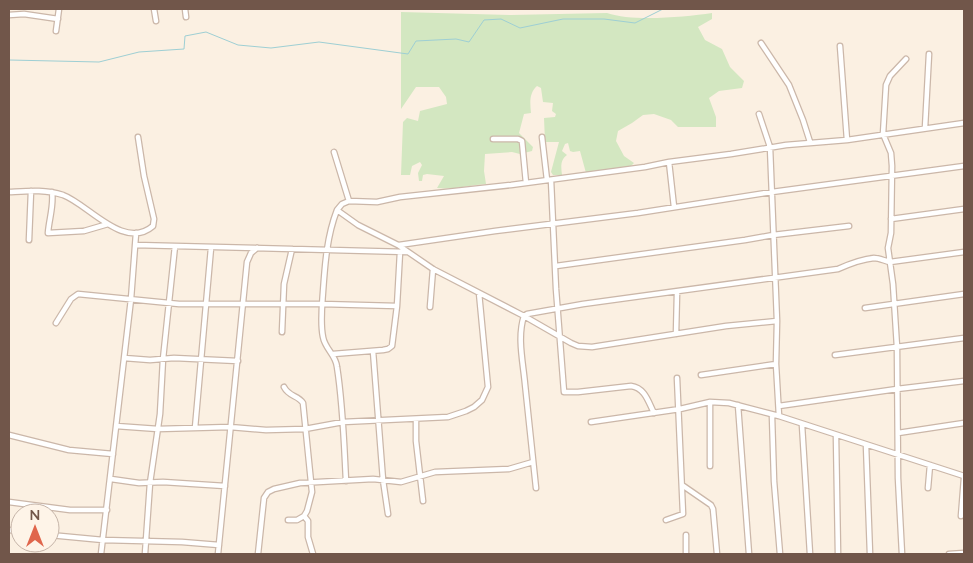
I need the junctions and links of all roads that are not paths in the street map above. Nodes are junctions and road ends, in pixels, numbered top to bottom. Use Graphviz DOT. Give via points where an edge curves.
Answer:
graph roads {
  1 [pos="58,9"];
  2 [pos="154,9"];
  3 [pos="185,9"];
  4 [pos="9,15"];
  5 [pos="186,17"];
  6 [pos="58,19"];
  7 [pos="156,21"];
  8 [pos="56,31"];
  9 [pos="761,43"];
  10 [pos="840,46"];
  11 [pos="929,54"];
  12 [pos="906,59"];
  13 [pos="759,114"];
  14 [pos="964,123"];
  15 [pos="925,128"];
  16 [pos="883,134"];
  17 [pos="138,137"];
  18 [pos="542,137"];
  19 [pos="493,139"];
  20 [pos="846,140"];
  21 [pos="810,142"];
  22 [pos="770,147"];
  23 [pos="334,152"];
  24 [pos="669,162"];
  25 [pos="964,166"];
  26 [pos="892,176"];
  27 [pos="549,180"];
  28 [pos="526,183"];
  29 [pos="31,191"];
  30 [pos="9,192"];
  31 [pos="52,192"];
  32 [pos="772,192"];
  33 [pos="349,202"];
  34 [pos="674,206"];
  35 [pos="964,209"];
  36 [pos="337,210"];
  37 [pos="891,218"];
  38 [pos="554,223"];
  39 [pos="108,224"];
  40 [pos="849,226"];
  41 [pos="136,232"];
  42 [pos="773,235"];
  43 [pos="29,240"];
  44 [pos="135,245"];
  45 [pos="176,246"];
  46 [pos="398,246"];
  47 [pos="211,248"];
  48 [pos="257,248"];
  49 [pos="292,249"];
  50 [pos="326,249"];
  51 [pos="400,252"];
  52 [pos="408,252"];
  53 [pos="964,252"];
  54 [pos="890,262"];
  55 [pos="556,266"];
  56 [pos="434,269"];
  57 [pos="775,279"];
  58 [pos="479,293"];
  59 [pos="677,293"];
  60 [pos="964,294"];
  61 [pos="131,299"];
  62 [pos="169,303"];
  63 [pos="206,303"];
  64 [pos="243,304"];
  65 [pos="283,304"];
  66 [pos="322,304"];
  67 [pos="894,305"];
  68 [pos="397,306"];
  69 [pos="430,307"];
  70 [pos="557,308"];
  71 [pos="865,308"];
  72 [pos="524,316"];
  73 [pos="777,321"];
  74 [pos="56,323"];
  75 [pos="282,332"];
  76 [pos="676,334"];
  77 [pos="559,336"];
  78 [pos="964,338"];
  79 [pos="897,347"];
  80 [pos="373,351"];
  81 [pos="333,354"];
  82 [pos="835,355"];
  83 [pos="124,358"];
  84 [pos="163,359"];
  85 [pos="200,360"];
  86 [pos="238,361"];
  87 [pos="776,364"];
  88 [pos="701,375"];
  89 [pos="677,378"];
  90 [pos="964,381"];
  91 [pos="284,387"];
  92 [pos="897,389"];
  93 [pos="710,402"];
  94 [pos="738,406"];
  95 [pos="779,406"];
  96 [pos="680,409"];
  97 [pos="654,412"];
  98 [pos="772,416"];
  99 [pos="779,416"];
  100 [pos="416,419"];
  101 [pos="379,421"];
  102 [pos="343,422"];
  103 [pos="591,422"];
  104 [pos="964,423"];
  105 [pos="802,425"];
  106 [pos="116,426"];
  107 [pos="230,427"];
  108 [pos="195,428"];
  109 [pos="305,428"];
  110 [pos="158,429"];
  111 [pos="898,433"];
  112 [pos="9,435"];
  113 [pos="836,436"];
  114 [pos="866,445"];
  115 [pos="113,454"];
  116 [pos="898,455"];
  117 [pos="533,462"];
  118 [pos="930,465"];
  119 [pos="710,466"];
  120 [pos="420,469"];
  121 [pos="428,473"];
  122 [pos="420,477"];
  123 [pos="964,477"];
  124 [pos="111,479"];
  125 [pos="383,480"];
  126 [pos="346,481"];
  127 [pos="312,482"];
  128 [pos="150,483"];
  129 [pos="682,485"];
  130 [pos="225,486"];
  131 [pos="536,488"];
  132 [pos="928,488"];
  133 [pos="423,501"];
  134 [pos="9,502"];
  135 [pos="107,510"];
  136 [pos="388,514"];
  137 [pos="304,516"];
  138 [pos="961,516"];
  139 [pos="288,520"];
  140 [pos="666,520"];
  141 [pos="686,535"];
  142 [pos="60,536"];
  143 [pos="103,540"];
  144 [pos="147,542"];
  145 [pos="219,545"];
  146 [pos="964,553"];
  147 [pos="102,554"];
  148 [pos="145,554"];
  149 [pos="218,554"];
  150 [pos="258,554"];
  151 [pos="313,554"];
  152 [pos="686,554"];
  153 [pos="717,554"];
  154 [pos="749,554"];
  155 [pos="780,554"];
  156 [pos="810,554"];
  157 [pos="838,554"];
  158 [pos="870,554"];
  159 [pos="902,554"];
  160 [pos="950,554"];
  1 -- 6 [label="street"];
  2 -- 7 [label="street"];
  3 -- 5 [label="street"];
  4 -- 6 [label="street"];
  6 -- 8 [label="street"];
  9 -- 21 [label="street" via="789,85"];
  10 -- 20 [label="street"];
  11 -- 15 [label="street"];
  12 -- 16 [label="street" via="886,85"];
  13 -- 22 [label="street"];
  14 -- 15 [label="street"];
  15 -- 16 [label="street"];
  16 -- 20 [label="street"];
  16 -- 26 [label="street" via="891,153"];
  17 -- 41 [label="street" via="154,223 150,228"];
  18 -- 27 [label="street"];
  19 -- 28 [label="street" via="522,141"];
  20 -- 21 [label="street"];
  21 -- 22 [label="street"];
  22 -- 24 [label="street"];
  22 -- 32 [label="street"];
  23 -- 33 [label="street"];
  24 -- 27 [label="street"];
  24 -- 34 [label="street"];
  25 -- 26 [label="street"];
  26 -- 32 [label="street"];
  26 -- 37 [label="street"];
  27 -- 28 [label="street"];
  27 -- 38 [label="street"];
  28 -- 33 [label="street" via="378,202"];
  29 -- 30 [label="street"];
  29 -- 31 [label="street"];
  29 -- 43 [label="street"];
  31 -- 39 [label="street" via="73,199"];
  31 -- 39 [label="street" via="48,233 84,231"];
  32 -- 34 [label="street"];
  32 -- 42 [label="street"];
  33 -- 36 [label="street"];
  34 -- 38 [label="street"];
  35 -- 37 [label="street"];
  36 -- 46 [label="street"];
  36 -- 50 [label="street"];
  37 -- 54 [label="street"];
  38 -- 46 [label="street"];
  38 -- 55 [label="street"];
  39 -- 41 [label="street" via="123,232"];
  40 -- 42 [label="street"];
  41 -- 44 [label="street"];
  42 -- 55 [label="street"];
  42 -- 57 [label="street"];
  44 -- 45 [label="street"];
  44 -- 61 [label="street"];
  45 -- 47 [label="street"];
  45 -- 62 [label="street"];
  46 -- 52 [label="street"];
  47 -- 48 [label="street"];
  47 -- 63 [label="street"];
  48 -- 49 [label="street"];
  48 -- 64 [label="street" via="247,262"];
  49 -- 50 [label="street"];
  49 -- 65 [label="street"];
  50 -- 51 [label="street"];
  50 -- 66 [label="street"];
  51 -- 52 [label="street"];
  51 -- 68 [label="street"];
  52 -- 56 [label="street"];
  53 -- 54 [label="street"];
  54 -- 57 [label="street" via="876,258 838,270"];
  54 -- 67 [label="street"];
  55 -- 70 [label="street"];
  56 -- 58 [label="street"];
  56 -- 69 [label="street"];
  57 -- 59 [label="street"];
  57 -- 73 [label="street"];
  58 -- 72 [label="street"];
  58 -- 100 [label="street" via="486,394 466,411 448,417"];
  59 -- 70 [label="street"];
  59 -- 76 [label="street"];
  60 -- 67 [label="street"];
  61 -- 62 [label="street"];
  61 -- 74 [label="street" via="75,295"];
  61 -- 83 [label="street"];
  62 -- 63 [label="street"];
  62 -- 84 [label="street"];
  63 -- 64 [label="street"];
  63 -- 85 [label="street"];
  64 -- 65 [label="street"];
  64 -- 86 [label="street"];
  65 -- 66 [label="street"];
  65 -- 75 [label="street"];
  66 -- 68 [label="street"];
  66 -- 81 [label="street" via="322,335"];
  67 -- 71 [label="street"];
  67 -- 79 [label="street"];
  68 -- 80 [label="street" via="392,346"];
  70 -- 72 [label="street"];
  70 -- 77 [label="street"];
  72 -- 77 [label="street"];
  72 -- 117 [label="street" via="521,338"];
  73 -- 76 [label="street"];
  73 -- 87 [label="street"];
  76 -- 77 [label="street" via="592,347 578,346"];
  77 -- 97 [label="street" via="564,392 638,387"];
  78 -- 79 [label="street"];
  79 -- 82 [label="street"];
  79 -- 92 [label="street"];
  80 -- 81 [label="street"];
  80 -- 101 [label="street"];
  81 -- 102 [label="street"];
  83 -- 84 [label="street"];
  83 -- 106 [label="street"];
  84 -- 85 [label="street"];
  84 -- 110 [label="street"];
  85 -- 86 [label="street"];
  85 -- 108 [label="street"];
  86 -- 107 [label="street"];
  87 -- 88 [label="street"];
  87 -- 95 [label="street"];
  89 -- 96 [label="street"];
  90 -- 92 [label="street"];
  91 -- 109 [label="street" via="289,395 303,402"];
  92 -- 95 [label="street"];
  92 -- 111 [label="street"];
  93 -- 94 [label="street"];
  93 -- 96 [label="street"];
  93 -- 119 [label="street"];
  94 -- 98 [label="street"];
  94 -- 154 [label="street"];
  95 -- 99 [label="street"];
  96 -- 97 [label="street"];
  96 -- 129 [label="street"];
  97 -- 103 [label="street"];
  98 -- 99 [label="street"];
  98 -- 155 [label="street"];
  99 -- 105 [label="street"];
  100 -- 101 [label="street"];
  100 -- 120 [label="street"];
  101 -- 102 [label="street"];
  101 -- 125 [label="street"];
  102 -- 109 [label="street"];
  102 -- 126 [label="street"];
  104 -- 111 [label="street"];
  105 -- 113 [label="street"];
  105 -- 156 [label="street"];
  106 -- 110 [label="street"];
  106 -- 115 [label="street"];
  107 -- 108 [label="street"];
  107 -- 109 [label="street" via="266,430"];
  107 -- 130 [label="street"];
  108 -- 110 [label="street"];
  109 -- 127 [label="street"];
  110 -- 128 [label="street"];
  111 -- 116 [label="street"];
  112 -- 115 [label="street" via="69,450"];
  113 -- 114 [label="street"];
  113 -- 157 [label="street"];
  114 -- 116 [label="street"];
  114 -- 158 [label="street"];
  115 -- 124 [label="street"];
  116 -- 118 [label="street"];
  116 -- 159 [label="street"];
  117 -- 121 [label="street" via="515,468"];
  117 -- 131 [label="street"];
  118 -- 123 [label="street"];
  118 -- 132 [label="street"];
  120 -- 121 [label="street"];
  120 -- 122 [label="street"];
  121 -- 122 [label="street"];
  122 -- 125 [label="street" via="401,482"];
  122 -- 133 [label="street"];
  123 -- 138 [label="street"];
  124 -- 128 [label="street"];
  124 -- 135 [label="street"];
  125 -- 126 [label="street"];
  125 -- 136 [label="street"];
  126 -- 127 [label="street"];
  127 -- 137 [label="street"];
  127 -- 150 [label="street" via="283,486 265,495"];
  128 -- 130 [label="street"];
  128 -- 144 [label="street"];
  129 -- 140 [label="street" via="683,514"];
  129 -- 153 [label="street" via="714,509"];
  130 -- 145 [label="street"];
  134 -- 135 [label="street" via="70,510"];
  135 -- 143 [label="street"];
  137 -- 139 [label="street"];
  137 -- 151 [label="street" via="308,521"];
  141 -- 152 [label="street"];
  142 -- 143 [label="street"];
  143 -- 144 [label="street"];
  143 -- 147 [label="street"];
  144 -- 145 [label="street"];
  144 -- 148 [label="street"];
  145 -- 149 [label="street"];
  146 -- 160 [label="street"];
}
